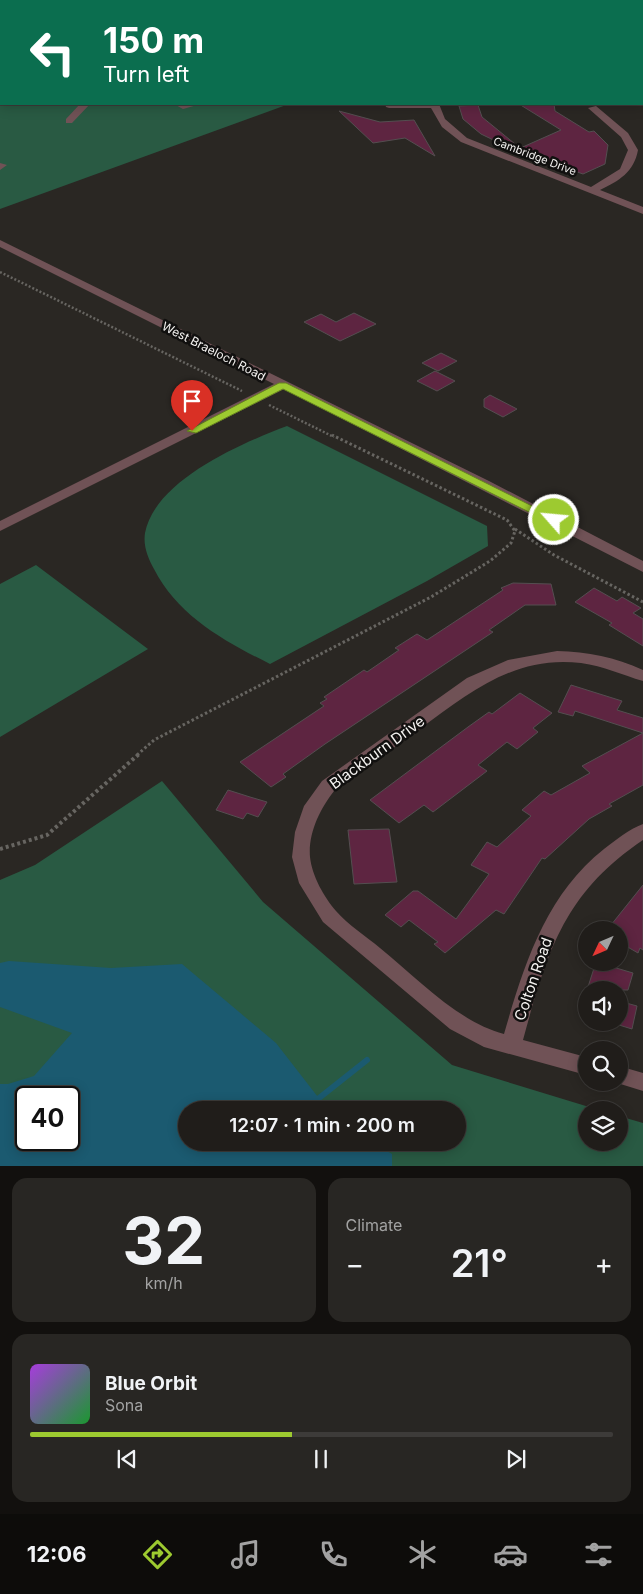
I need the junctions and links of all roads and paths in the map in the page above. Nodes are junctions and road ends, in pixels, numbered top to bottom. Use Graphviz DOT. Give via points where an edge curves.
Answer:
graph roads {
  1 [pos="84,105"];
  2 [pos="435,105"];
  3 [pos="593,108"];
  4 [pos="69,121"];
  5 [pos="590,191"];
  6 [pos="643,211"];
  7 [pos="0,243"];
  8 [pos="0,272"];
  9 [pos="283,385"];
  10 [pos="256,399"];
  11 [pos="0,527"];
  12 [pos="512,528"];
  13 [pos="643,567"];
  14 [pos="643,602"];
  15 [pos="643,676"];
  16 [pos="643,831"];
  17 [pos="0,849"];
  18 [pos="510,1045"];
  19 [pos="578,1064"];
  20 [pos="628,1078"];
  21 [pos="643,1082"];
  1 -- 4 [label="street"];
  2 -- 5 [label="street, Cambridge Drive" via="441,120 464,140"];
  3 -- 5 [label="street" via="622,131 633,150 628,167 620,176"];
  5 -- 6 [label="street, Cambridge Drive"];
  7 -- 9 [label="street, West Braeloch Road"];
  8 -- 10 [label="path"];
  9 -- 10 [label="street"];
  9 -- 13 [label="street, West Braeloch Road"];
  10 -- 11 [label="street"];
  10 -- 12 [label="path" via="438,485 507,520"];
  12 -- 14 [label="path" via="554,555"];
  12 -- 17 [label="path" via="515,531 511,543 490,561 431,597 154,740 47,835"];
  15 -- 18 [label="street, Blackburn Drive" via="630,669 575,656 537,658 501,667 473,681 328,786 313,806 304,832 301,857 308,883 330,917 457,1023 484,1038"];
  16 -- 18 [label="street, Colton Road" via="613,851 574,890 547,934 531,974"];
  18 -- 19 [label="street, Blackburn Drive"];
  20 -- 21 [label="street"];
}
